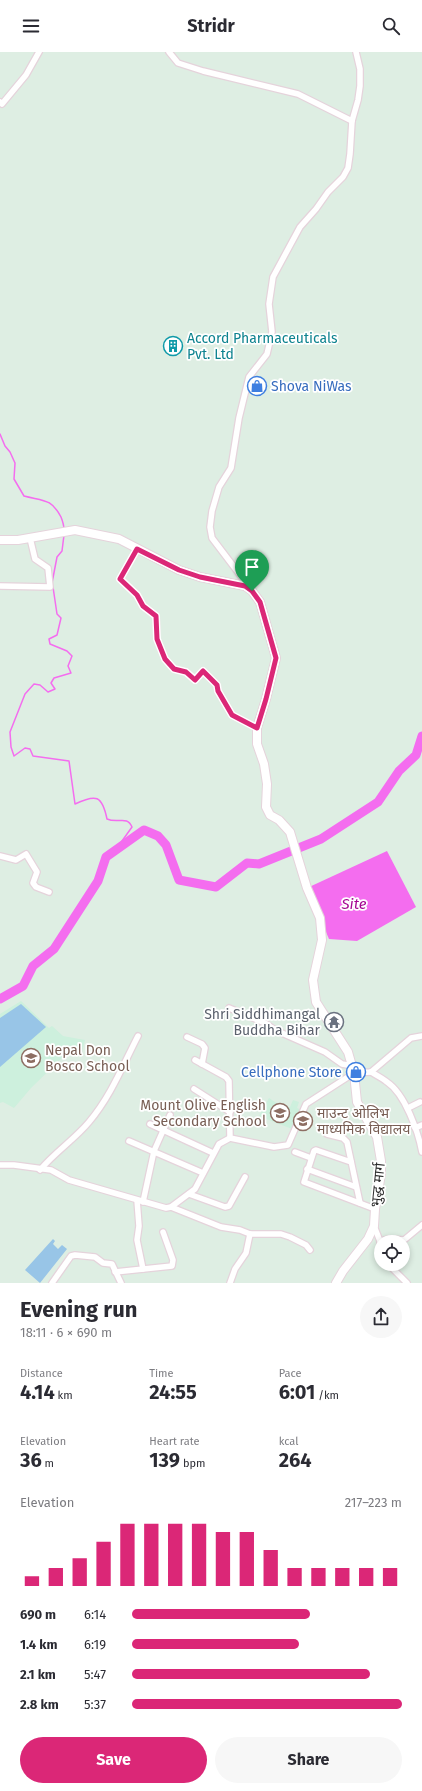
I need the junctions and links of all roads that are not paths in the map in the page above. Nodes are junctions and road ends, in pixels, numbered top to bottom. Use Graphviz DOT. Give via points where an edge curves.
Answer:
graph roads {
  1 [pos="39,52"];
  2 [pos="169,52"];
  3 [pos="356,52"];
  4 [pos="0,102"];
  5 [pos="352,121"];
  6 [pos="30,538"];
  7 [pos="0,540"];
  8 [pos="137,549"];
  9 [pos="0,586"];
  10 [pos="252,591"];
  11 [pos="257,728"];
  12 [pos="0,856"];
  13 [pos="49,892"];
  14 [pos="229,1008"];
  15 [pos="138,1036"];
  16 [pos="422,1036"];
  17 [pos="187,1037"];
  18 [pos="195,1060"];
  19 [pos="202,1064"];
  20 [pos="354,1069"];
  21 [pos="371,1072"];
  22 [pos="194,1089"];
  23 [pos="420,1102"];
  24 [pos="408,1108"];
  25 [pos="230,1112"];
  26 [pos="170,1115"];
  27 [pos="150,1124"];
  28 [pos="422,1125"];
  29 [pos="415,1128"];
  30 [pos="163,1130"];
  31 [pos="327,1134"];
  32 [pos="230,1138"];
  33 [pos="129,1141"];
  34 [pos="154,1151"];
  35 [pos="295,1152"];
  36 [pos="422,1152"];
  37 [pos="213,1153"];
  38 [pos="311,1158"];
  39 [pos="351,1162"];
  40 [pos="0,1165"];
  41 [pos="307,1169"];
  42 [pos="40,1170"];
  43 [pos="203,1173"];
  44 [pos="245,1177"];
  45 [pos="356,1187"];
  46 [pos="189,1194"];
  47 [pos="140,1201"];
  48 [pos="360,1203"];
  49 [pos="171,1207"];
  50 [pos="375,1209"];
  51 [pos="422,1225"];
  52 [pos="374,1226"];
  53 [pos="163,1232"];
  54 [pos="250,1234"];
  55 [pos="378,1235"];
  56 [pos="410,1235"];
  57 [pos="310,1250"];
  58 [pos="143,1269"];
  59 [pos="395,1271"];
  60 [pos="115,1272"];
  61 [pos="52,1283"];
  62 [pos="121,1283"];
  63 [pos="230,1283"];
  64 [pos="336,1283"];
  65 [pos="407,1283"];
  1 -- 4 [label="street" via="26,75 2,104"];
  2 -- 5 [label="street" via="178,63 298,94"];
  3 -- 5 [label="street" via="360,86"];
  5 -- 10 [label="street" via="348,168 344,177 300,226 273,277 269,304 272,332 267,354 249,377 231,468 219,487 212,511 212,538"];
  6 -- 7 [label="street"];
  6 -- 8 [label="street" via="75,530 119,539"];
  6 -- 9 [label="street" via="34,559 48,568 50,587"];
  8 -- 10 [label="street" via="179,570 245,586"];
  8 -- 11 [label="street" via="120,579 137,595 143,606 156,616 157,639 165,659 174,669 186,672 195,680 203,671 217,685 232,715"];
  10 -- 11 [label="street" via="260,602 276,658"];
  11 -- 20 [label="street, भुद्ध मार्ग" via="257,744 267,784 266,808 290,833 320,918 322,940 315,968 316,1002 348,1052"];
  12 -- 13 [label="street" via="16,860 26,854 37,872 33,883 36,887"];
  14 -- 20 [label="street" via="265,1022 275,1030 325,1052"];
  15 -- 42 [label="street" via="117,1081 89,1122 50,1157"];
  16 -- 21 [label="street" via="411,1038"];
  17 -- 19 [label="street" via="205,1048"];
  18 -- 19 [label="street"];
  19 -- 25 [label="street" via="229,1081"];
  20 -- 21 [label="street"];
  20 -- 32 [label="street" via="306,1104 288,1145 274,1147"];
  20 -- 50 [label="street, भुद्ध मार्ग" via="358,1102 380,1150 381,1174"];
  21 -- 24 [label="street" via="389,1082"];
  22 -- 25 [label="street"];
  23 -- 24 [label="street"];
  24 -- 29 [label="street"];
  25 -- 32 [label="street"];
  26 -- 30 [label="street"];
  27 -- 30 [label="street"];
  28 -- 29 [label="street"];
  29 -- 36 [label="street"];
  30 -- 34 [label="street"];
  30 -- 37 [label="street"];
  31 -- 39 [label="street" via="346,1139"];
  32 -- 37 [label="street" via="219,1144"];
  33 -- 34 [label="street"];
  34 -- 43 [label="street"];
  34 -- 47 [label="street"];
  35 -- 38 [label="street"];
  37 -- 43 [label="street"];
  38 -- 39 [label="street" via="314,1151 318,1150"];
  38 -- 41 [label="street"];
  39 -- 45 [label="street"];
  40 -- 42 [label="street"];
  41 -- 45 [label="street"];
  41 -- 48 [label="street" via="304,1179 306,1184"];
  42 -- 47 [label="street" via="51,1170 69,1180"];
  43 -- 46 [label="street"];
  44 -- 46 [label="street" via="229,1206 225,1207"];
  45 -- 48 [label="street"];
  46 -- 49 [label="street"];
  47 -- 49 [label="street" via="160,1207"];
  47 -- 58 [label="street" via="137,1240"];
  48 -- 50 [label="street"];
  49 -- 54 [label="street" via="221,1227"];
  50 -- 52 [label="street, भुद्ध मार्ग"];
  51 -- 56 [label="street"];
  52 -- 55 [label="street"];
  52 -- 64 [label="street, भुद्ध मार्ग" via="368,1239"];
  53 -- 58 [label="street" via="172,1266"];
  54 -- 57 [label="street" via="281,1234 306,1244"];
  54 -- 63 [label="street" via="246,1253 235,1269"];
  58 -- 60 [label="street"];
  59 -- 65 [label="street"];
  60 -- 61 [label="street" via="112,1264 103,1263 95,1256 75,1255 71,1256"];
  60 -- 62 [label="street"];
}
